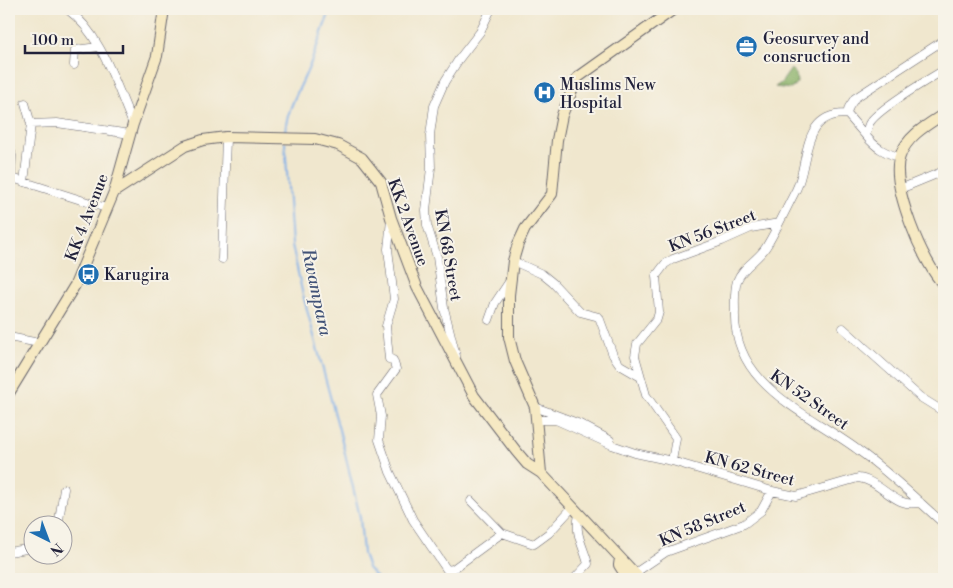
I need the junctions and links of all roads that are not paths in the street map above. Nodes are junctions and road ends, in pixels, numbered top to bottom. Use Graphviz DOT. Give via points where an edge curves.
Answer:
graph roads {
  1 [pos="67,9"];
  2 [pos="164,9"];
  3 [pos="491,9"];
  4 [pos="674,9"];
  5 [pos="944,40"];
  6 [pos="98,47"];
  7 [pos="74,65"];
  8 [pos="944,70"];
  9 [pos="25,103"];
  10 [pos="847,114"];
  11 [pos="944,114"];
  12 [pos="30,124"];
  13 [pos="131,129"];
  14 [pos="226,136"];
  15 [pos="866,136"];
  16 [pos="9,147"];
  17 [pos="899,157"];
  18 [pos="944,171"];
  19 [pos="10,177"];
  20 [pos="24,182"];
  21 [pos="900,189"];
  22 [pos="114,192"];
  23 [pos="106,208"];
  24 [pos="391,218"];
  25 [pos="779,223"];
  26 [pos="222,259"];
  27 [pos="512,261"];
  28 [pos="511,279"];
  29 [pos="944,285"];
  30 [pos="489,320"];
  31 [pos="843,328"];
  32 [pos="9,337"];
  33 [pos="39,343"];
  34 [pos="460,371"];
  35 [pos="639,376"];
  36 [pos="9,393"];
  37 [pos="535,407"];
  38 [pos="944,412"];
  39 [pos="537,420"];
  40 [pos="624,449"];
  41 [pos="516,451"];
  42 [pos="539,456"];
  43 [pos="672,461"];
  44 [pos="542,474"];
  45 [pos="64,489"];
  46 [pos="772,491"];
  47 [pos="471,501"];
  48 [pos="920,502"];
  49 [pos="576,512"];
  50 [pos="60,516"];
  51 [pos="944,524"];
  52 [pos="502,533"];
  53 [pos="22,550"];
  54 [pos="9,552"];
  55 [pos="634,577"];
  56 [pos="574,579"];
  1 -- 6 [label="street" via="83,23"];
  2 -- 13 [label="main road, KK 4 Avenue" via="156,56"];
  3 -- 34 [label="street, KN 68 Street" via="480,32 458,59 446,81 434,106 430,135 427,225 437,257 444,308"];
  4 -- 27 [label="main road" via="577,78 562,115 552,194 525,228"];
  5 -- 10 [label="street" via="855,98"];
  6 -- 7 [label="street" via="75,50"];
  6 -- 13 [label="street"];
  8 -- 15 [label="street" via="872,120"];
  9 -- 12 [label="street"];
  10 -- 15 [label="street"];
  10 -- 25 [label="street, KN 52 Street" via="823,121 811,135 799,185"];
  11 -- 17 [label="main road" via="914,136"];
  12 -- 13 [label="street"];
  12 -- 20 [label="street"];
  13 -- 22 [label="main road, KK 4 Avenue"];
  14 -- 22 [label="main road, KK 2 Avenue" via="185,146"];
  14 -- 24 [label="main road, KK 2 Avenue" via="309,138 338,145 362,158 381,182"];
  14 -- 26 [label="street"];
  15 -- 17 [label="street" via="882,151"];
  16 -- 19 [label="street"];
  17 -- 21 [label="main road"];
  18 -- 21 [label="street"];
  19 -- 20 [label="street"];
  20 -- 23 [label="street"];
  21 -- 29 [label="main road" via="920,251"];
  22 -- 23 [label="main road, KK 4 Avenue"];
  23 -- 33 [label="main road, KK 4 Avenue" via="75,286"];
  24 -- 34 [label="main road, KK 2 Avenue" via="417,287"];
  24 -- 52 [label="street" via="388,248 394,299 386,326 391,359 396,369 377,395 381,416 379,440 390,472 413,520 447,570 453,569"];
  25 -- 35 [label="street, KN 56 Street" via="751,228 673,259 659,270 656,276 657,319 637,344 635,356"];
  25 -- 48 [label="street, KN 52 Street" via="758,258 738,280 734,323 745,359 761,383 858,450"];
  27 -- 28 [label="main road"];
  27 -- 35 [label="street" via="542,274 580,312 598,318 620,365"];
  28 -- 30 [label="street" via="495,303"];
  28 -- 37 [label="main road" via="509,338"];
  31 -- 38 [label="street" via="920,397"];
  32 -- 33 [label="street"];
  33 -- 36 [label="main road, KK 4 Avenue"];
  34 -- 41 [label="main road, KK 2 Avenue" via="487,416"];
  35 -- 43 [label="street, KN 56 Street" via="646,395 676,438"];
  37 -- 39 [label="main road"];
  37 -- 40 [label="street, KN 62 Street" via="580,424"];
  39 -- 40 [label="street, KN 62 Street" via="556,420"];
  39 -- 42 [label="main road"];
  40 -- 43 [label="street, KN 62 Street"];
  41 -- 42 [label="main road"];
  41 -- 44 [label="main road, KK 2 Avenue"];
  42 -- 44 [label="main road"];
  43 -- 46 [label="street, KN 62 Street"];
  44 -- 49 [label="main road, KK 2 Avenue"];
  45 -- 50 [label="street"];
  46 -- 48 [label="street, KN 62 Street" via="796,496 858,478 868,479 904,504"];
  46 -- 55 [label="street, KN 58 Street" via="761,511 750,520 666,552"];
  47 -- 52 [label="street"];
  48 -- 51 [label="street, KN 52 Street"];
  49 -- 52 [label="street" via="534,544"];
  49 -- 55 [label="main road, KK 2 Avenue"];
  49 -- 56 [label="street" via="578,536 588,564"];
  53 -- 54 [label="street"];
}
